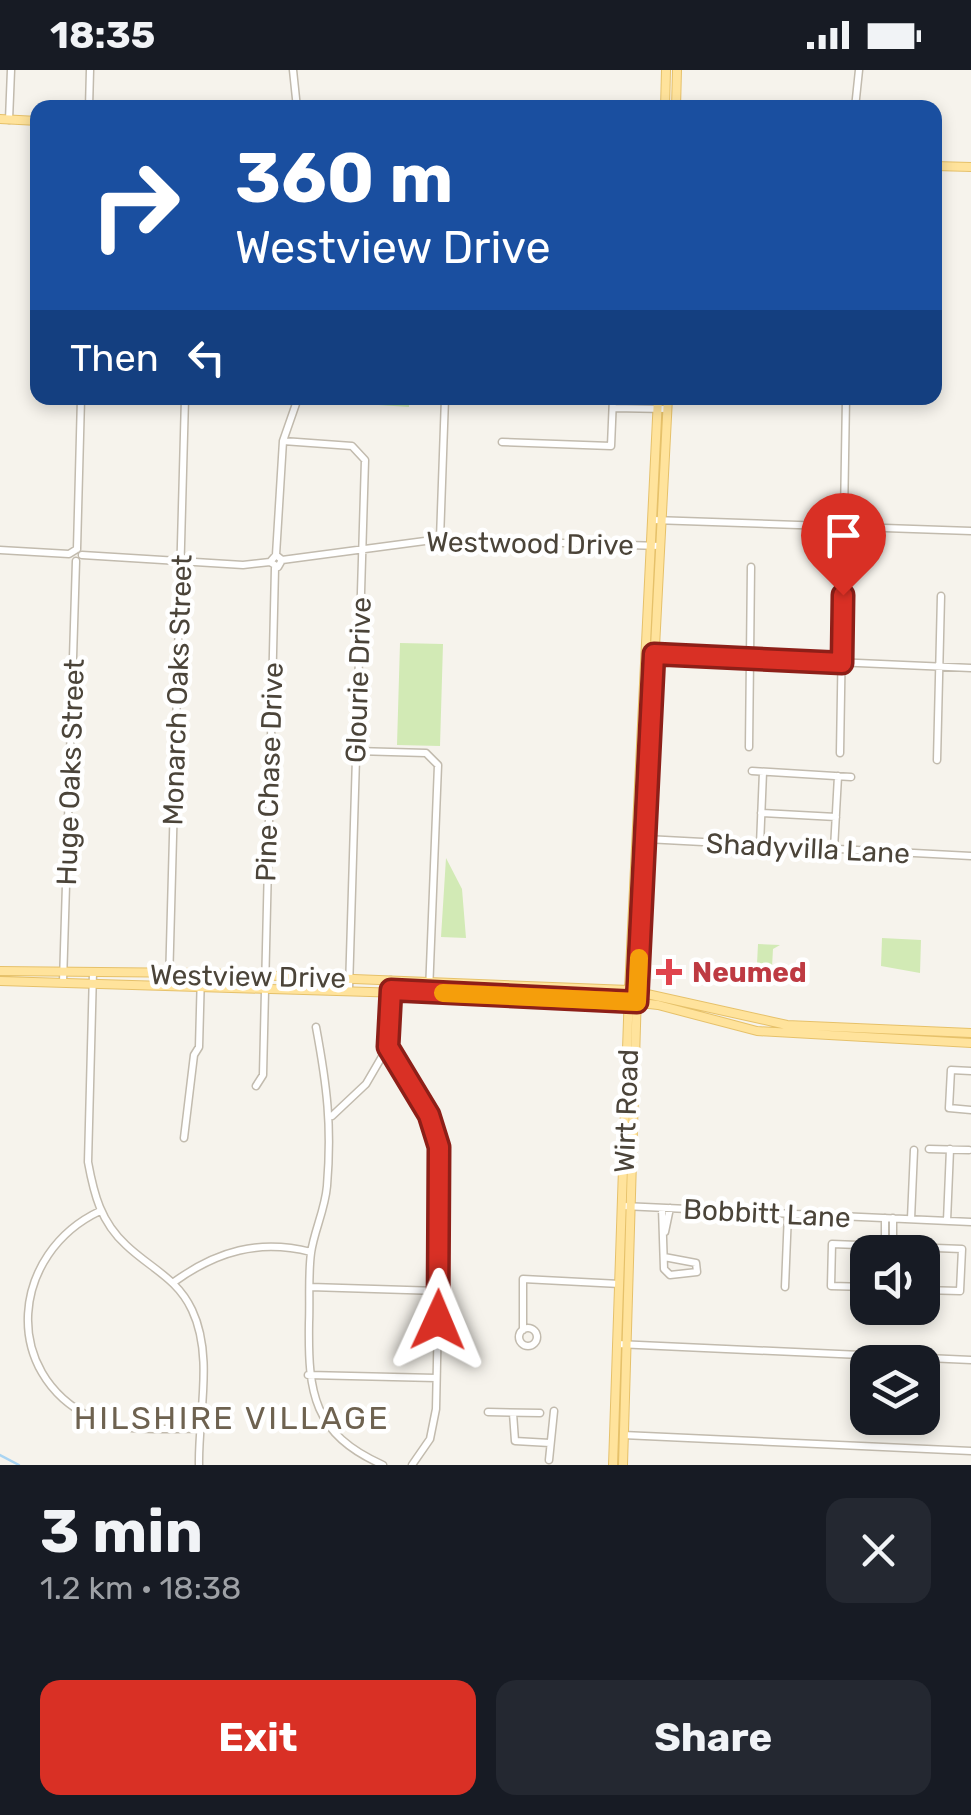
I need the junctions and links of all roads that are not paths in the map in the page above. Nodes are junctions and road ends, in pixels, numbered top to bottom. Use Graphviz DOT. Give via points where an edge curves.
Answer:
graph roads {
  1 [pos="10,70"];
  2 [pos="90,70"];
  3 [pos="293,70"];
  4 [pos="666,70"];
  5 [pos="677,70"];
  6 [pos="859,70"];
  7 [pos="90,100"];
  8 [pos="295,100"];
  9 [pos="665,100"];
  10 [pos="676,100"];
  11 [pos="856,100"];
  12 [pos="5,119"];
  13 [pos="30,121"];
  14 [pos="942,166"];
  15 [pos="971,167"];
  16 [pos="81,405"];
  17 [pos="185,405"];
  18 [pos="296,405"];
  19 [pos="445,405"];
  20 [pos="661,405"];
  21 [pos="664,405"];
  22 [pos="846,405"];
  23 [pos="613,408"];
  24 [pos="662,409"];
  25 [pos="283,441"];
  26 [pos="502,442"];
  27 [pos="657,520"];
  28 [pos="844,527"];
  29 [pos="971,531"];
  30 [pos="440,539"];
  31 [pos="655,545"];
  32 [pos="362,549"];
  33 [pos="0,550"];
  34 [pos="76,555"];
  35 [pos="276,561"];
  36 [pos="181,562"];
  37 [pos="750,567"];
  38 [pos="941,596"];
  39 [pos="650,654"];
  40 [pos="750,659"];
  41 [pos="842,663"];
  42 [pos="940,667"];
  43 [pos="971,668"];
  44 [pos="749,747"];
  45 [pos="356,751"];
  46 [pos="840,754"];
  47 [pos="937,760"];
  48 [pos="752,772"];
  49 [pos="763,772"];
  50 [pos="838,776"];
  51 [pos="851,777"];
  52 [pos="762,813"];
  53 [pos="836,816"];
  54 [pos="646,839"];
  55 [pos="760,845"];
  56 [pos="834,849"];
  57 [pos="971,856"];
  58 [pos="0,971"];
  59 [pos="92,972"];
  60 [pos="200,973"];
  61 [pos="264,975"];
  62 [pos="63,977"];
  63 [pos="168,978"];
  64 [pos="392,980"];
  65 [pos="0,981"];
  66 [pos="92,983"];
  67 [pos="200,984"];
  68 [pos="349,984"];
  69 [pos="264,986"];
  70 [pos="428,987"];
  71 [pos="391,990"];
  72 [pos="633,996"];
  73 [pos="316,1027"];
  74 [pos="971,1033"];
  75 [pos="876,1034"];
  76 [pos="971,1043"];
  77 [pos="388,1047"];
  78 [pos="971,1071"];
  79 [pos="256,1086"];
  80 [pos="971,1110"];
  81 [pos="332,1116"];
  82 [pos="184,1138"];
  83 [pos="930,1148"];
  84 [pos="950,1149"];
  85 [pos="914,1150"];
  86 [pos="970,1150"];
  87 [pos="627,1206"];
  88 [pos="666,1208"];
  89 [pos="100,1212"];
  90 [pos="788,1214"];
  91 [pos="889,1218"];
  92 [pos="911,1219"];
  93 [pos="948,1220"];
  94 [pos="971,1222"];
  95 [pos="889,1235"];
  96 [pos="850,1245"];
  97 [pos="940,1248"];
  98 [pos="312,1252"];
  99 [pos="664,1257"];
  100 [pos="174,1282"];
  101 [pos="624,1284"];
  102 [pos="785,1286"];
  103 [pos="850,1287"];
  104 [pos="310,1288"];
  105 [pos="439,1291"];
  106 [pos="940,1291"];
  107 [pos="523,1330"];
  108 [pos="622,1344"];
  109 [pos="971,1360"];
  110 [pos="308,1375"];
  111 [pos="436,1378"];
  112 [pos="554,1411"];
  113 [pos="488,1412"];
  114 [pos="513,1413"];
  115 [pos="540,1414"];
  116 [pos="200,1429"];
  117 [pos="614,1435"];
  118 [pos="625,1436"];
  119 [pos="550,1444"];
  120 [pos="971,1451"];
  121 [pos="549,1460"];
  122 [pos="198,1465"];
  123 [pos="383,1465"];
  124 [pos="412,1465"];
  125 [pos="613,1465"];
  126 [pos="624,1465"];
  1 -- 12 [label="street"];
  2 -- 7 [label="street"];
  3 -- 8 [label="street"];
  4 -- 9 [label="main road"];
  5 -- 10 [label="main road"];
  6 -- 11 [label="street"];
  12 -- 13 [label="main road"];
  14 -- 15 [label="main road"];
  16 -- 34 [label="street, Huge Oaks Street"];
  17 -- 36 [label="street, Monarch Oaks Street"];
  18 -- 25 [label="street, Pine Chase Drive"];
  19 -- 30 [label="street"];
  20 -- 24 [label="main road, Wirt Road"];
  21 -- 24 [label="main road, Wirt Road"];
  22 -- 28 [label="street"];
  23 -- 24 [label="street"];
  23 -- 26 [label="street" via="611,446"];
  24 -- 27 [label="main road, Wirt Road"];
  25 -- 32 [label="street, Glourie Drive" via="352,446 363,454"];
  25 -- 35 [label="street, Pine Chase Drive"];
  27 -- 28 [label="street"];
  27 -- 31 [label="main road, Wirt Road"];
  28 -- 29 [label="street"];
  28 -- 41 [label="street"];
  30 -- 31 [label="street, Westwood Drive"];
  30 -- 32 [label="street, Westwood Drive"];
  31 -- 39 [label="main road, Wirt Road"];
  31 -- 39 [label="main road, Wirt Road"];
  32 -- 35 [label="street, Westwood Drive"];
  32 -- 45 [label="street, Glourie Drive"];
  33 -- 34 [label="street, Westwood Drive"];
  34 -- 36 [label="street, Westwood Drive"];
  34 -- 62 [label="street, Huge Oaks Street"];
  35 -- 36 [label="street, Westwood Drive"];
  35 -- 61 [label="street, Pine Chase Drive"];
  36 -- 63 [label="street, Monarch Oaks Street"];
  37 -- 40 [label="street"];
  38 -- 42 [label="street"];
  39 -- 40 [label="street"];
  39 -- 54 [label="main road, Wirt Road"];
  39 -- 72 [label="main road, Wirt Road"];
  40 -- 41 [label="street"];
  40 -- 44 [label="street"];
  41 -- 42 [label="street"];
  41 -- 46 [label="street"];
  42 -- 43 [label="street"];
  42 -- 47 [label="street"];
  45 -- 68 [label="street, Glourie Drive"];
  45 -- 70 [label="street" via="426,753 438,765"];
  48 -- 49 [label="street"];
  49 -- 50 [label="street"];
  49 -- 52 [label="street"];
  50 -- 51 [label="street"];
  50 -- 53 [label="street"];
  52 -- 53 [label="street"];
  52 -- 55 [label="street"];
  53 -- 56 [label="street"];
  54 -- 55 [label="street, Shadyvilla Lane"];
  54 -- 72 [label="main road, Wirt Road"];
  55 -- 56 [label="street, Shadyvilla Lane"];
  56 -- 57 [label="street, Shadyvilla Lane"];
  58 -- 62 [label="main road, Westview Drive"];
  59 -- 62 [label="main road, Westview Drive"];
  59 -- 63 [label="main road, Westview Drive"];
  59 -- 66 [label="street"];
  60 -- 61 [label="main road, Westview Drive"];
  60 -- 63 [label="main road, Westview Drive"];
  60 -- 67 [label="street"];
  61 -- 68 [label="main road, Westview Drive"];
  61 -- 69 [label="street, Pine Chase Drive"];
  62 -- 65 [label="main road, Westview Drive"];
  62 -- 66 [label="main road, Westview Drive"];
  63 -- 66 [label="main road, Westview Drive"];
  63 -- 67 [label="main road, Westview Drive"];
  64 -- 68 [label="main road, Westview Drive"];
  64 -- 70 [label="main road, Westview Drive"];
  64 -- 71 [label="street"];
  66 -- 89 [label="street" via="88,1162"];
  67 -- 69 [label="main road, Westview Drive"];
  67 -- 82 [label="street" via="199,1046"];
  68 -- 69 [label="main road, Westview Drive"];
  68 -- 71 [label="main road, Westview Drive"];
  69 -- 79 [label="street, Pine Chase Drive" via="263,1075"];
  70 -- 71 [label="main road, Westview Drive"];
  70 -- 72 [label="main road, Westview Drive"];
  71 -- 77 [label="street"];
  72 -- 75 [label="main road, Westview Drive" via="757,1026"];
  72 -- 87 [label="main road, Wirt Road"];
  73 -- 81 [label="street"];
  74 -- 75 [label="main road, Westview Drive"];
  75 -- 76 [label="main road, Westview Drive"];
  77 -- 81 [label="street" via="366,1084"];
  77 -- 105 [label="street" via="429,1115 439,1147"];
  78 -- 80 [label="street" via="951,1070 949,1108"];
  81 -- 98 [label="street" via="324,1207"];
  83 -- 84 [label="street"];
  84 -- 86 [label="street"];
  84 -- 93 [label="street"];
  85 -- 92 [label="street"];
  87 -- 88 [label="street, Bobbitt Lane"];
  87 -- 101 [label="main road, Wirt Road"];
  88 -- 90 [label="street, Bobbitt Lane"];
  88 -- 99 [label="street"];
  89 -- 100 [label="street" via="129,1248"];
  89 -- 116 [label="street" via="68,1229 40,1264 27,1310 36,1362 53,1389 96,1420"];
  90 -- 91 [label="street, Bobbitt Lane"];
  90 -- 102 [label="street"];
  91 -- 92 [label="street, Bobbitt Lane"];
  91 -- 95 [label="street"];
  92 -- 93 [label="street, Bobbitt Lane"];
  93 -- 94 [label="street, Bobbitt Lane"];
  96 -- 103 [label="street" via="832,1244 831,1286"];
  97 -- 106 [label="street" via="962,1249 960,1292"];
  98 -- 100 [label="street" via="272,1246 224,1252"];
  98 -- 104 [label="street"];
  99 -- 99 [label="street" via="666,1273 697,1272 690,1258"];
  100 -- 116 [label="street" via="202,1339"];
  101 -- 107 [label="street" via="523,1279"];
  101 -- 108 [label="main road, Wirt Road"];
  104 -- 105 [label="street"];
  104 -- 110 [label="street"];
  105 -- 111 [label="street"];
  108 -- 109 [label="street"];
  108 -- 117 [label="main road, Wirt Road"];
  108 -- 118 [label="main road, Wirt Road"];
  110 -- 111 [label="street"];
  110 -- 123 [label="street" via="331,1431"];
  111 -- 124 [label="street" via="430,1439"];
  112 -- 119 [label="street"];
  113 -- 114 [label="street"];
  114 -- 115 [label="street"];
  114 -- 119 [label="street" via="514,1439"];
  116 -- 122 [label="street"];
  117 -- 118 [label="street"];
  117 -- 125 [label="main road, Wirt Road"];
  118 -- 120 [label="street"];
  118 -- 126 [label="main road, Wirt Road"];
  119 -- 121 [label="street"];
}
